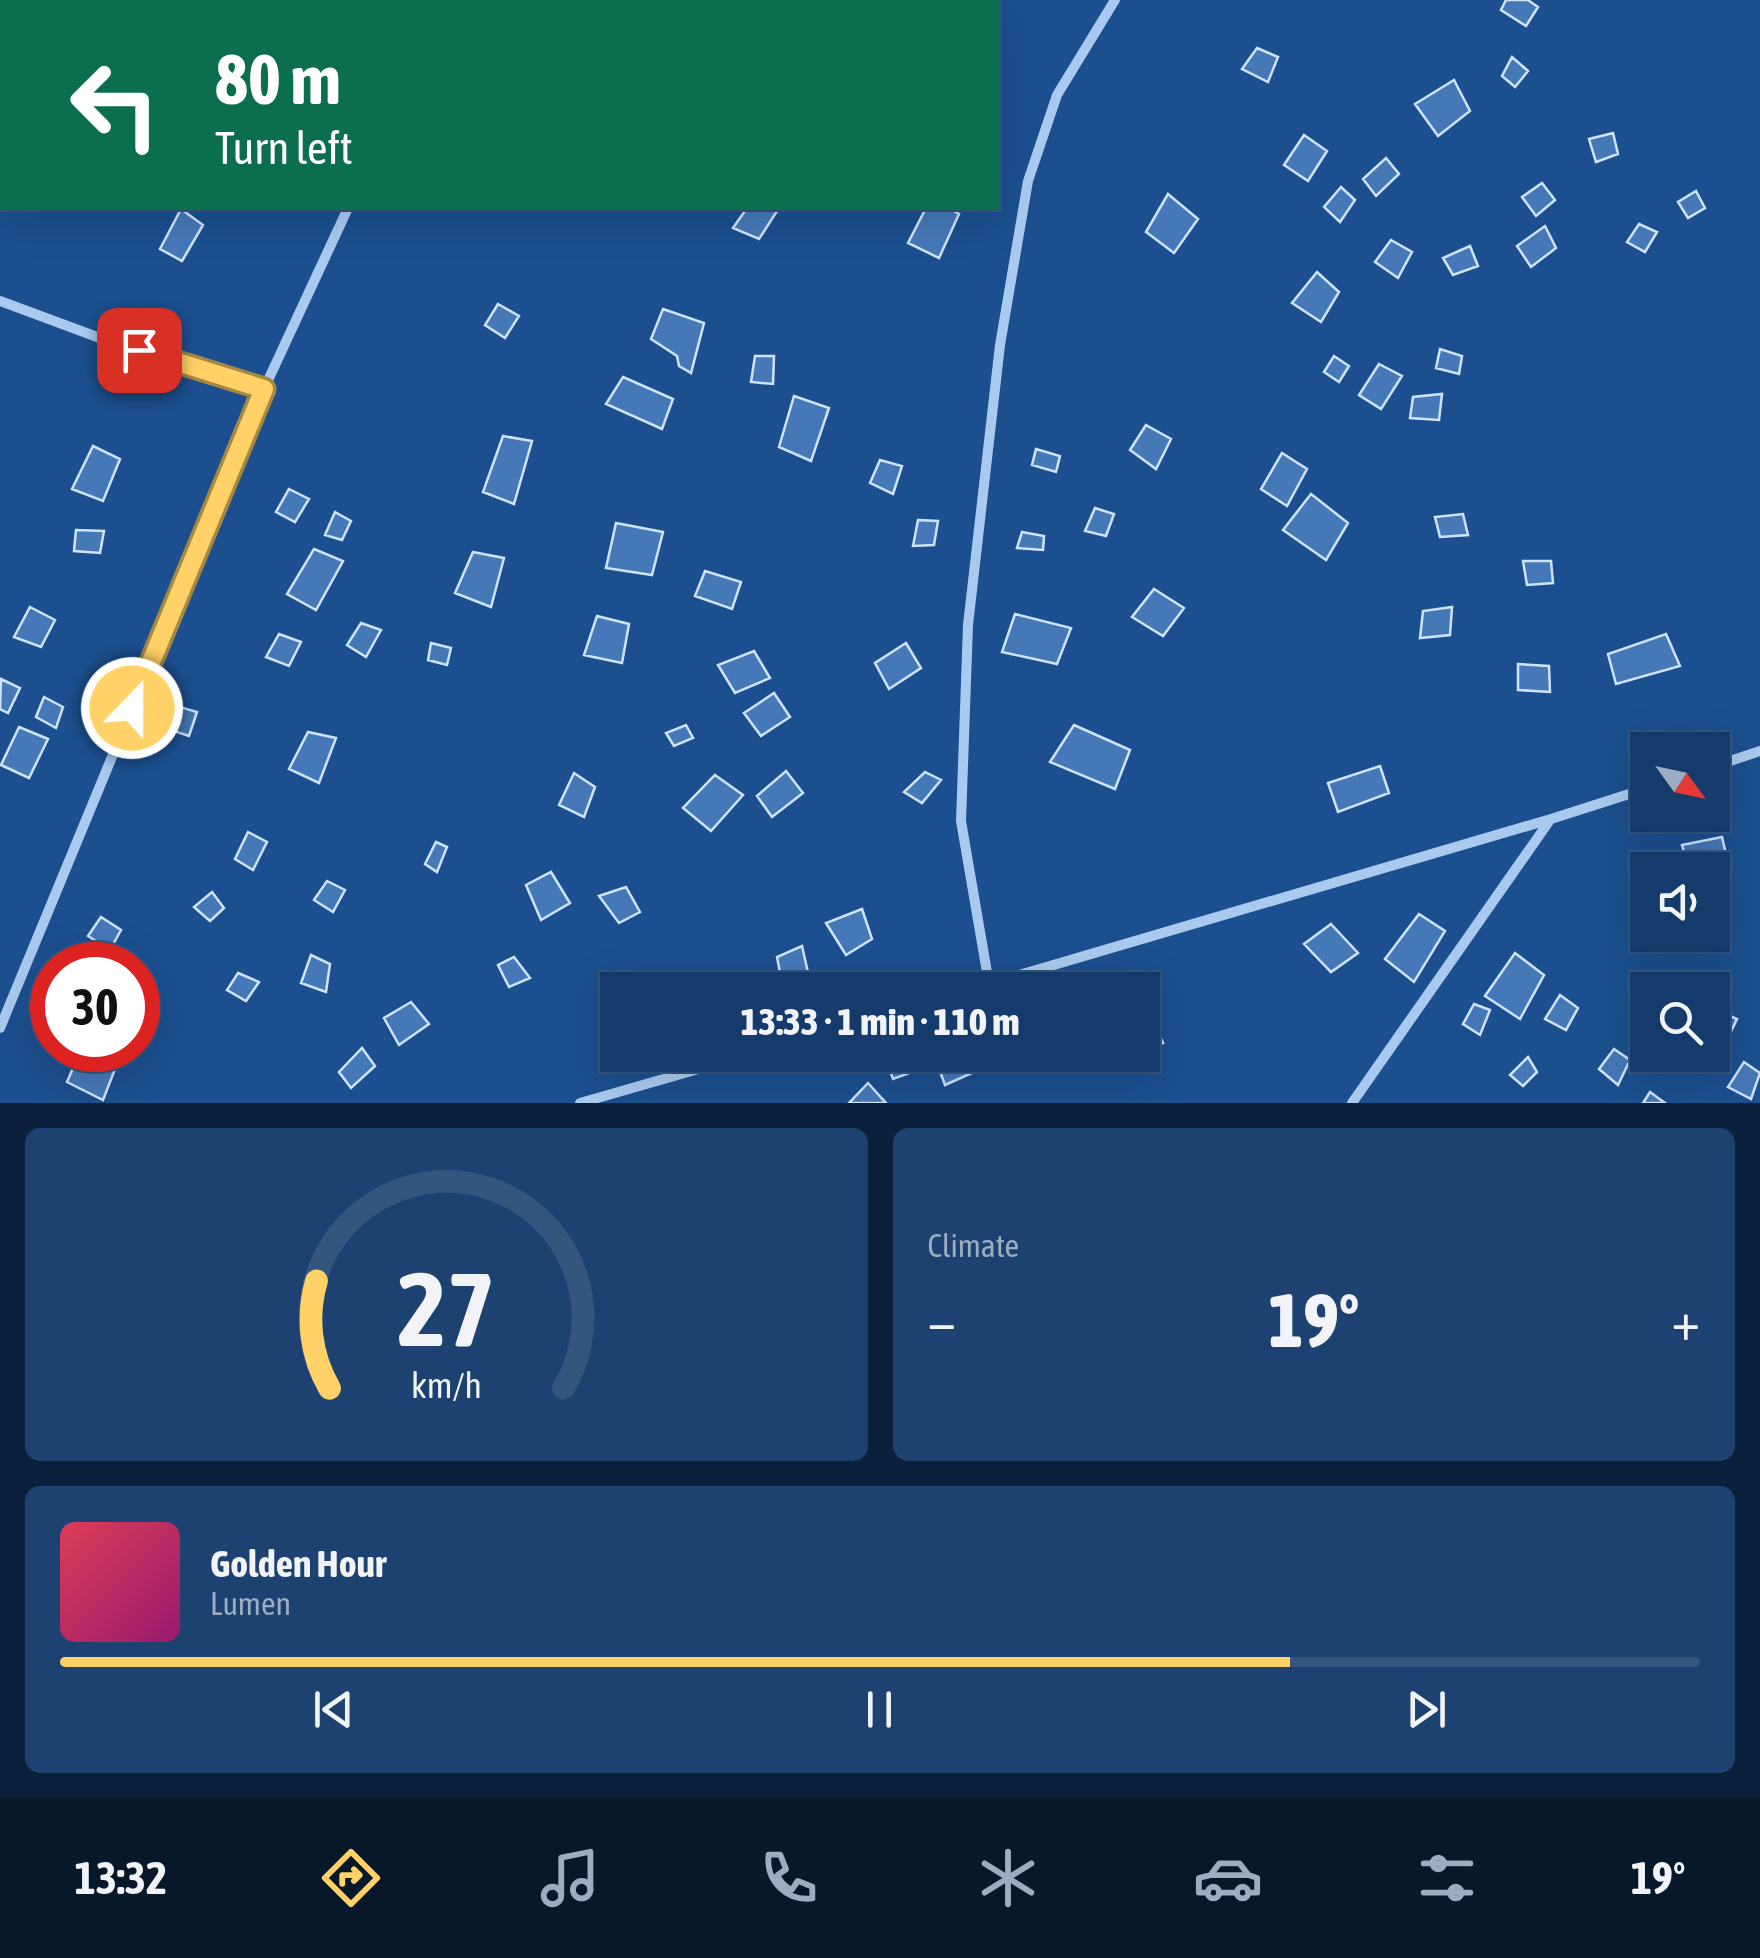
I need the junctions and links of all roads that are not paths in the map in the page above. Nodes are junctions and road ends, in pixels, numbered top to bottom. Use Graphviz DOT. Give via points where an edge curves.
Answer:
graph roads {
  1 [pos="1114,0"];
  2 [pos="347,210"];
  3 [pos="0,301"];
  4 [pos="264,389"];
  5 [pos="1760,752"];
  6 [pos="1730,761"];
  7 [pos="1630,794"];
  8 [pos="1551,819"];
  9 [pos="987,972"];
  10 [pos="1030,972"];
  11 [pos="0,1028"];
  12 [pos="688,1072"];
  13 [pos="580,1103"];
  14 [pos="1352,1103"];
  1 -- 9 [label="street" via="1057,95 1028,181 1000,345 968,625 961,822"];
  2 -- 4 [label="street"];
  3 -- 4 [label="street"];
  4 -- 11 [label="street"];
  5 -- 6 [label="street"];
  7 -- 8 [label="street"];
  8 -- 10 [label="street"];
  8 -- 14 [label="street"];
  12 -- 13 [label="street"];
}
